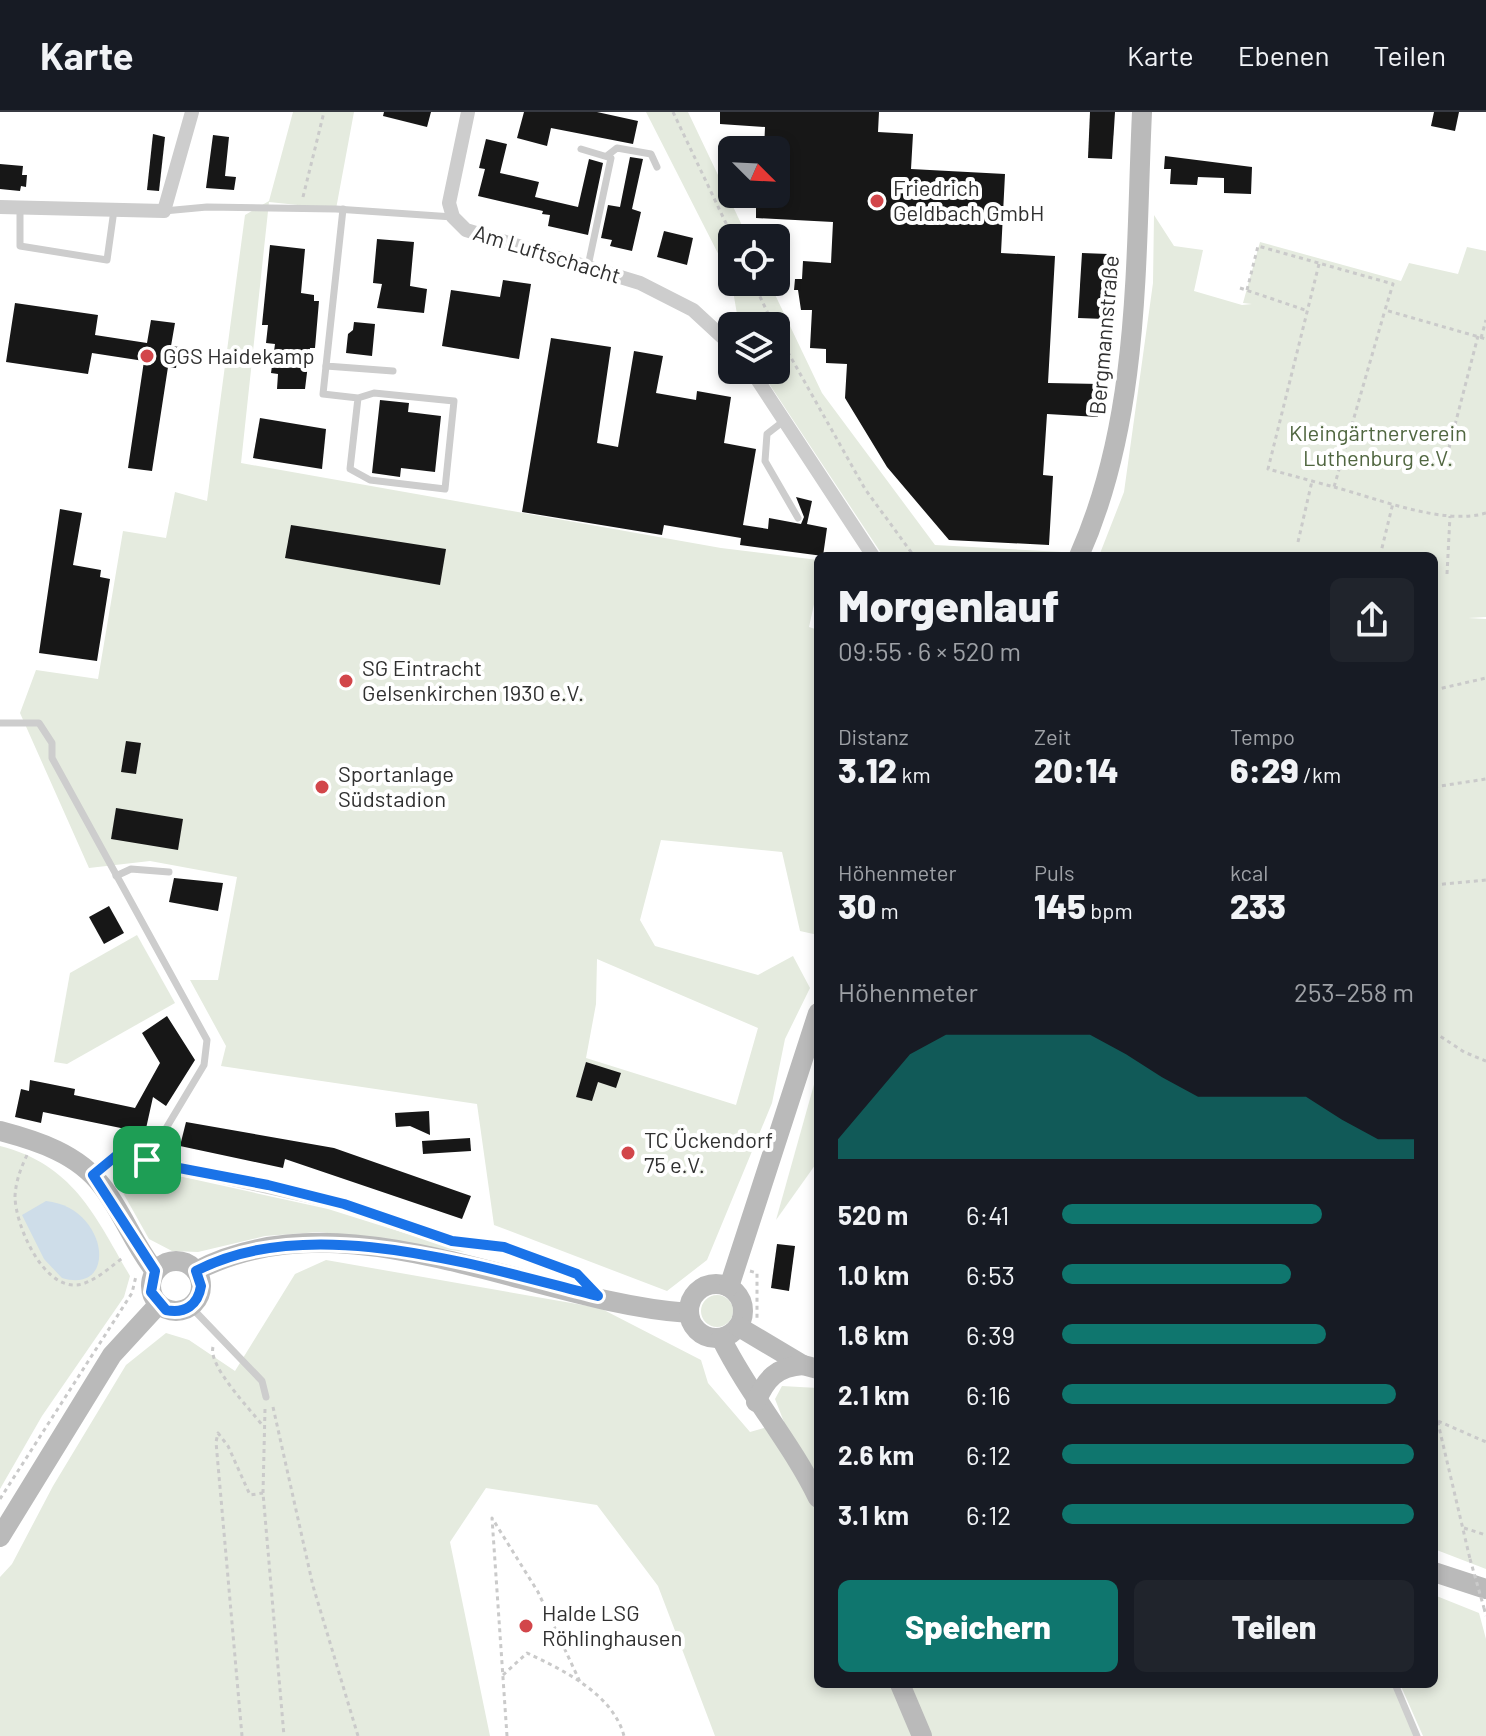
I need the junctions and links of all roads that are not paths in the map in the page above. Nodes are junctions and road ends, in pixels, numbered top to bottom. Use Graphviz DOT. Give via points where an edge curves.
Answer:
graph roads {
  1 [pos="192,112"];
  2 [pos="468,112"];
  3 [pos="1142,112"];
  4 [pos="581,149"];
  5 [pos="608,155"];
  6 [pos="657,167"];
  7 [pos="0,207"];
  8 [pos="20,208"];
  9 [pos="343,209"];
  10 [pos="114,210"];
  11 [pos="164,211"];
  12 [pos="453,217"];
  13 [pos="588,266"];
  14 [pos="718,333"];
  15 [pos="326,366"];
  16 [pos="393,371"];
  17 [pos="761,384"];
  18 [pos="358,398"];
  19 [pos="785,420"];
  20 [pos="798,518"];
  21 [pos="870,552"];
  22 [pos="1081,552"];
  23 [pos="0,723"];
  24 [pos="169,872"];
  25 [pos="116,876"];
  26 [pos="814,1025"];
  27 [pos="0,1131"];
  28 [pos="147,1160"];
  29 [pos="93,1175"];
  30 [pos="504,1247"];
  31 [pos="155,1271"];
  32 [pos="196,1271"];
  33 [pos="729,1287"];
  34 [pos="158,1305"];
  35 [pos="191,1307"];
  36 [pos="689,1313"];
  37 [pos="730,1332"];
  38 [pos="810,1367"];
  39 [pos="266,1397"];
  40 [pos="756,1402"];
  41 [pos="814,1489"];
  42 [pos="0,1537"];
  43 [pos="1438,1574"];
  44 [pos="1485,1599"];
  45 [pos="902,1688"];
  46 [pos="1397,1688"];
  47 [pos="922,1736"];
  48 [pos="1417,1736"];
  1 -- 11 [label="street"];
  2 -- 12 [label="street, Am Luftschacht" via="449,189"];
  3 -- 22 [label="street, Bergmannstraße" via="1127,386 1101,502"];
  4 -- 5 [label="lane"];
  5 -- 6 [label="lane" via="617,148 651,154"];
  5 -- 13 [label="lane" via="602,211"];
  7 -- 8 [label="street"];
  8 -- 10 [label="street"];
  8 -- 10 [label="lane" via="20,246 107,260"];
  9 -- 11 [label="lane"];
  9 -- 12 [label="lane"];
  9 -- 15 [label="lane"];
  10 -- 11 [label="street"];
  12 -- 13 [label="street, Am Luftschacht" via="466,230"];
  13 -- 14 [label="street, Am Luftschacht" via="675,299"];
  15 -- 16 [label="lane"];
  15 -- 18 [label="lane" via="323,394"];
  17 -- 19 [label="street"];
  18 -- 18 [label="lane" via="350,469 370,480 445,489 454,401 374,393"];
  19 -- 20 [label="lane" via="767,434 765,461"];
  19 -- 21 [label="street"];
  23 -- 25 [label="lane" via="39,723 52,743 52,758"];
  24 -- 25 [label="lane" via="131,869"];
  25 -- 28 [label="lane" via="208,1047 204,1065"];
  26 -- 33 [label="street"];
  27 -- 29 [label="street" via="68,1156"];
  28 -- 29 [label="street" via="116,1156"];
  28 -- 30 [label="street" via="316,1197 452,1241"];
  29 -- 31 [label="street"];
  31 -- 32 [label="street" via="175,1261"];
  31 -- 34 [label="street" via="150,1285"];
  32 -- 35 [label="street" via="201,1286"];
  32 -- 36 [label="street" via="268,1247 326,1244 409,1254 646,1309"];
  33 -- 36 [label="street" via="713,1284 698,1291"];
  33 -- 37 [label="street" via="741,1301 743,1319"];
  34 -- 35 [label="street" via="174,1311"];
  34 -- 42 [label="street" via="104,1366"];
  35 -- 39 [label="lane" via="262,1381"];
  36 -- 37 [label="street" via="696,1330 712,1338"];
  37 -- 38 [label="street" via="757,1338"];
  37 -- 40 [label="street"];
  38 -- 40 [label="street" via="783,1367 763,1385"];
  40 -- 41 [label="street"];
  43 -- 44 [label="street"];
  45 -- 47 [label="street"];
  46 -- 48 [label="lane"];
}
